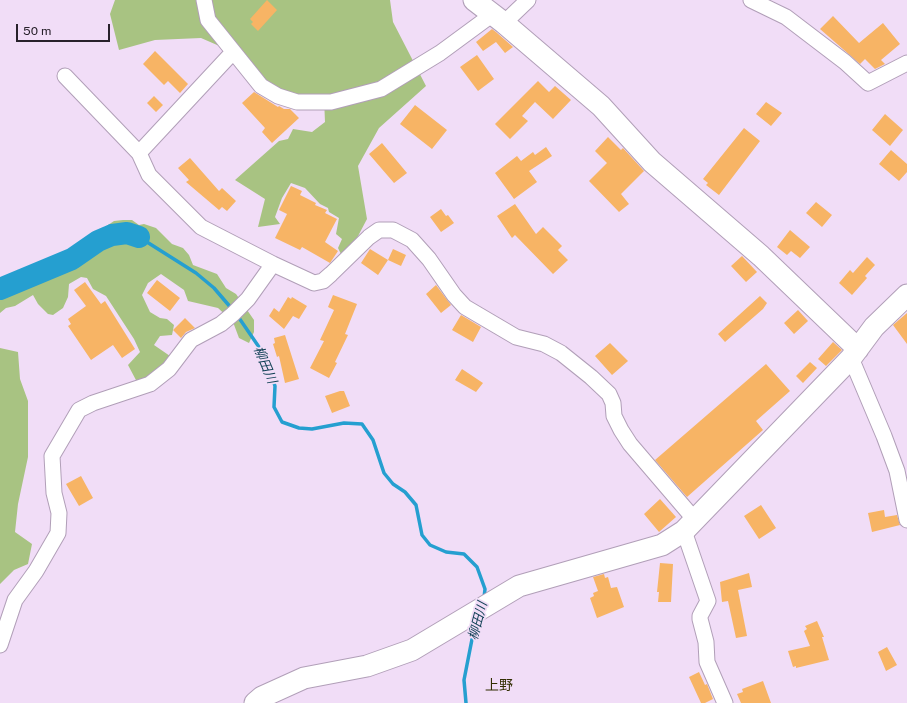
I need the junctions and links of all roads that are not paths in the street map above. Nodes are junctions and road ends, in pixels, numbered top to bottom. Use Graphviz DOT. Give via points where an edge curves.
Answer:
graph roads {
  1 [pos="204,0"];
  2 [pos="474,0"];
  3 [pos="528,0"];
  4 [pos="751,0"];
  5 [pos="499,18"];
  6 [pos="233,52"];
  7 [pos="907,63"];
  8 [pos="65,76"];
  9 [pos="139,153"];
  10 [pos="274,264"];
  11 [pos="907,295"];
  12 [pos="854,353"];
  13 [pos="907,520"];
  14 [pos="689,525"];
  15 [pos="0,645"];
  16 [pos="255,703"];
  17 [pos="724,703"];
  1 -- 6 [label="street" via="208,20"];
  2 -- 5 [label="street"];
  3 -- 5 [label="street"];
  4 -- 7 [label="street" via="786,17 868,83"];
  5 -- 6 [label="street" via="382,89 331,102 298,102 278,96 261,86"];
  5 -- 12 [label="street" via="601,106 652,162 761,256"];
  6 -- 9 [label="street"];
  8 -- 9 [label="street"];
  9 -- 10 [label="street" via="149,175 201,227"];
  10 -- 14 [label="street" via="314,283 331,274 379,230 394,230 412,240 465,307 516,337 544,344 561,353 608,394 620,430"];
  10 -- 15 [label="street" via="248,299 233,314 221,324 191,340 169,369 150,384 79,410 52,456 54,493 59,513 58,533 36,571 15,600"];
  11 -- 12 [label="street" via="874,327"];
  12 -- 13 [label="street" via="897,471"];
  12 -- 14 [label="street"];
  14 -- 16 [label="street" via="662,545 519,586 412,650 367,666 304,678 262,697"];
  14 -- 17 [label="street" via="708,601 700,616 706,642 707,662"];
}
